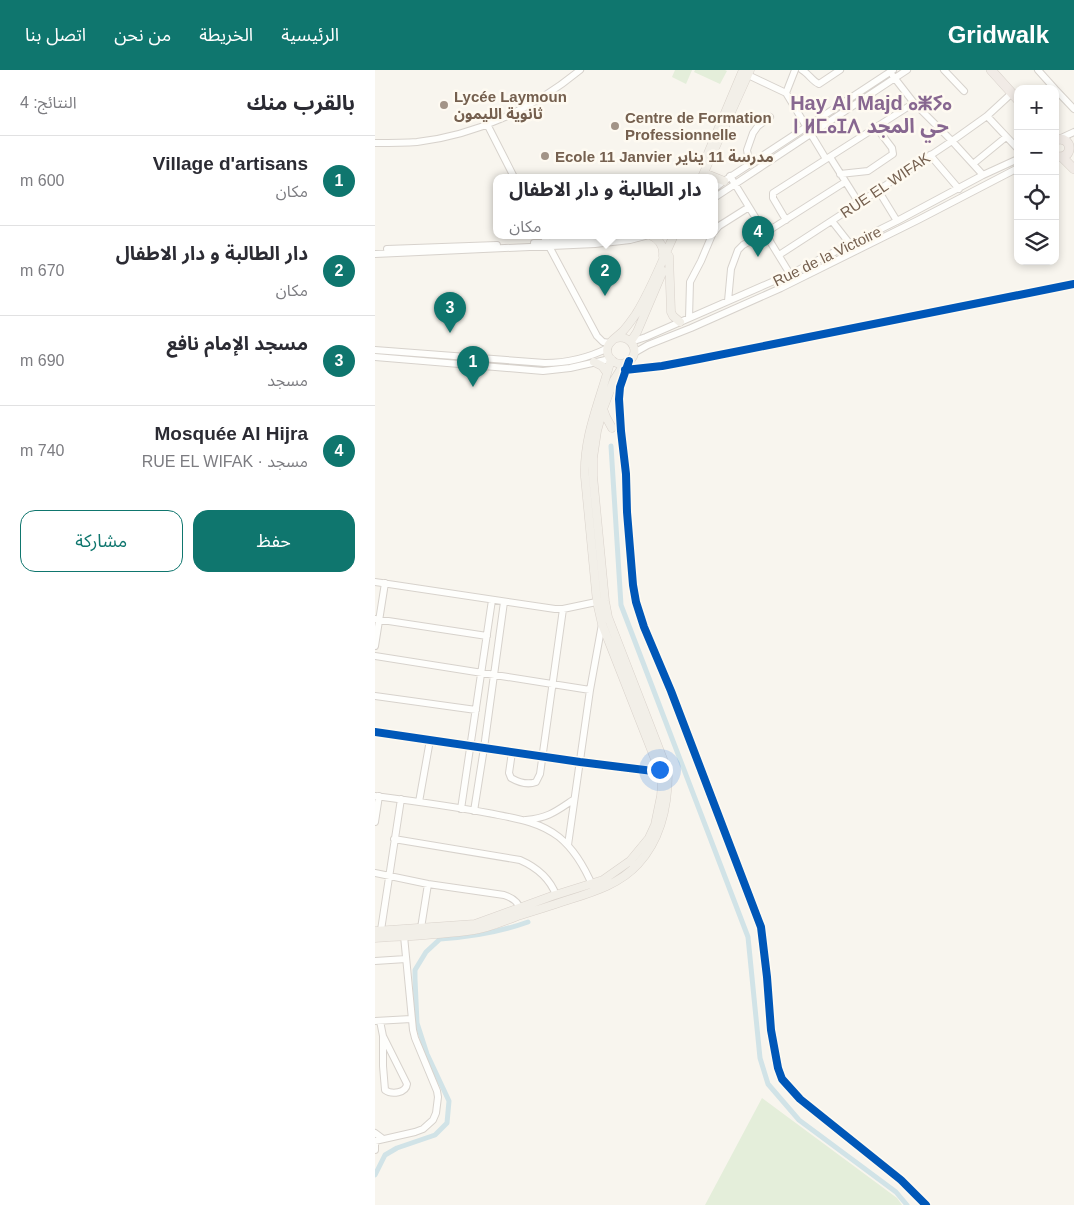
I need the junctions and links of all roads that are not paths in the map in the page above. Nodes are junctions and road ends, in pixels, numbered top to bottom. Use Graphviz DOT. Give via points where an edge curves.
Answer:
graph roads {
  1 [pos="580,70"];
  2 [pos="795,70"];
  3 [pos="802,70"];
  4 [pos="839,70"];
  5 [pos="907,70"];
  6 [pos="944,70"];
  7 [pos="991,70"];
  8 [pos="1038,70"];
  9 [pos="890,71"];
  10 [pos="747,72"];
  11 [pos="811,72"];
  12 [pos="895,78"];
  13 [pos="1051,85"];
  14 [pos="964,91"];
  15 [pos="786,93"];
  16 [pos="1059,93"];
  17 [pos="1014,95"];
  18 [pos="1014,97"];
  19 [pos="914,103"];
  20 [pos="1074,109"];
  21 [pos="987,116"];
  22 [pos="771,117"];
  23 [pos="487,124"];
  24 [pos="807,127"];
  25 [pos="876,127"];
  26 [pos="1074,132"];
  27 [pos="811,134"];
  28 [pos="1006,137"];
  29 [pos="1059,138"];
  30 [pos="1059,140"];
  31 [pos="952,141"];
  32 [pos="375,143"];
  33 [pos="1014,145"];
  34 [pos="1063,153"];
  35 [pos="930,155"];
  36 [pos="828,158"];
  37 [pos="1074,160"];
  38 [pos="1014,161"];
  39 [pos="751,162"];
  40 [pos="973,164"];
  41 [pos="1074,169"];
  42 [pos="1014,170"];
  43 [pos="512,174"];
  44 [pos="702,174"];
  45 [pos="840,174"];
  46 [pos="983,175"];
  47 [pos="718,178"];
  48 [pos="727,179"];
  49 [pos="845,182"];
  50 [pos="735,185"];
  51 [pos="718,186"];
  52 [pos="959,189"];
  53 [pos="878,190"];
  54 [pos="718,196"];
  55 [pos="859,203"];
  56 [pos="749,207"];
  57 [pos="786,220"];
  58 [pos="832,220"];
  59 [pos="897,221"];
  60 [pos="718,227"];
  61 [pos="765,233"];
  62 [pos="545,239"];
  63 [pos="605,239"];
  64 [pos="634,239"];
  65 [pos="656,239"];
  66 [pos="673,239"];
  67 [pos="676,239"];
  68 [pos="710,239"];
  69 [pos="548,244"];
  70 [pos="850,244"];
  71 [pos="375,250"];
  72 [pos="397,251"];
  73 [pos="375,254"];
  74 [pos="779,255"];
  75 [pos="666,257"];
  76 [pos="790,274"];
  77 [pos="1074,284"];
  78 [pos="728,301"];
  79 [pos="689,318"];
  80 [pos="680,322"];
  81 [pos="631,342"];
  82 [pos="611,343"];
  83 [pos="375,350"];
  84 [pos="634,353"];
  85 [pos="375,357"];
  86 [pos="610,359"];
  87 [pos="594,362"];
  88 [pos="626,365"];
  89 [pos="607,373"];
  90 [pos="603,409"];
  91 [pos="596,420"];
  92 [pos="613,428"];
  93 [pos="621,431"];
  94 [pos="375,582"];
  95 [pos="385,583"];
  96 [pos="493,600"];
  97 [pos="601,601"];
  98 [pos="504,602"];
  99 [pos="563,609"];
  100 [pos="377,619"];
  101 [pos="602,624"];
  102 [pos="487,636"];
  103 [pos="375,646"];
  104 [pos="375,656"];
  105 [pos="481,673"];
  106 [pos="494,675"];
  107 [pos="553,684"];
  108 [pos="590,690"];
  109 [pos="375,696"];
  110 [pos="476,710"];
  111 [pos="375,732"];
  112 [pos="430,740"];
  113 [pos="471,746"];
  114 [pos="484,748"];
  115 [pos="512,752"];
  116 [pos="542,757"];
  117 [pos="580,762"];
  118 [pos="664,772"];
  119 [pos="377,796"];
  120 [pos="401,799"];
  121 [pos="573,800"];
  122 [pos="419,802"];
  123 [pos="461,808"];
  124 [pos="474,811"];
  125 [pos="523,820"];
  126 [pos="375,822"];
  127 [pos="394,839"];
  128 [pos="568,845"];
  129 [pos="375,873"];
  130 [pos="389,875"];
  131 [pos="428,884"];
  132 [pos="594,888"];
  133 [pos="556,895"];
  134 [pos="521,911"];
  135 [pos="421,928"];
  136 [pos="378,931"];
  137 [pos="404,936"];
  138 [pos="375,938"];
  139 [pos="406,959"];
  140 [pos="375,961"];
  141 [pos="411,1019"];
  142 [pos="378,1021"];
  143 [pos="383,1036"];
  144 [pos="375,1133"];
  145 [pos="383,1139"];
  146 [pos="375,1141"];
  147 [pos="375,1150"];
  148 [pos="926,1205"];
  1 -- 23 [label="street" via="541,98"];
  2 -- 15 [label="street"];
  3 -- 11 [label="street"];
  4 -- 11 [label="street" via="821,84 816,83"];
  5 -- 12 [label="street"];
  6 -- 14 [label="street"];
  7 -- 17 [label="highway"];
  8 -- 13 [label="street"];
  9 -- 12 [label="street"];
  9 -- 24 [label="street"];
  10 -- 15 [label="street"];
  10 -- 44 [label="main road"];
  12 -- 19 [label="street"];
  12 -- 27 [label="street"];
  15 -- 24 [label="street"];
  16 -- 20 [label="street"];
  18 -- 21 [label="street, RUE EL WIFAK"];
  19 -- 25 [label="street"];
  19 -- 31 [label="street"];
  21 -- 28 [label="street"];
  21 -- 31 [label="street, RUE EL WIFAK"];
  22 -- 39 [label="street" via="753,133 747,150"];
  23 -- 32 [label="street" via="435,139"];
  23 -- 43 [label="street"];
  24 -- 27 [label="street"];
  24 -- 39 [label="street"];
  25 -- 36 [label="street"];
  25 -- 45 [label="street" via="893,154 868,170"];
  26 -- 29 [label="street"];
  27 -- 36 [label="street"];
  27 -- 50 [label="street"];
  28 -- 33 [label="street"];
  28 -- 40 [label="street"];
  30 -- 34 [label="highway" via="1067,142"];
  31 -- 35 [label="street, RUE EL WIFAK"];
  31 -- 40 [label="street"];
  34 -- 37 [label="highway"];
  34 -- 41 [label="highway"];
  35 -- 52 [label="street"];
  35 -- 53 [label="street, RUE EL WIFAK"];
  36 -- 45 [label="street"];
  36 -- 57 [label="street" via="773,194"];
  38 -- 46 [label="street, Rue de la Victoire"];
  39 -- 48 [label="street"];
  40 -- 46 [label="street"];
  42 -- 84 [label="street, Rue de la Victoire" via="781,288"];
  45 -- 49 [label="street"];
  46 -- 52 [label="street, Rue de la Victoire"];
  47 -- 48 [label="main road"];
  48 -- 50 [label="street"];
  48 -- 51 [label="street"];
  49 -- 55 [label="street"];
  49 -- 57 [label="street"];
  50 -- 54 [label="street"];
  50 -- 56 [label="street"];
  52 -- 59 [label="street, Rue de la Victoire"];
  53 -- 55 [label="street, RUE EL WIFAK"];
  53 -- 59 [label="street"];
  55 -- 58 [label="street, RUE EL WIFAK"];
  56 -- 60 [label="street"];
  56 -- 61 [label="street"];
  57 -- 61 [label="street"];
  58 -- 70 [label="street"];
  58 -- 74 [label="street, RUE EL WIFAK"];
  59 -- 70 [label="street, Rue de la Victoire"];
  61 -- 74 [label="street"];
  61 -- 78 [label="street" via="738,250 731,269"];
  62 -- 69 [label="street"];
  63 -- 69 [label="street"];
  64 -- 69 [label="street" via="615,243"];
  65 -- 75 [label="main road"];
  66 -- 75 [label="main road"];
  67 -- 75 [label="main road"];
  68 -- 79 [label="street" via="690,282"];
  69 -- 72 [label="street"];
  69 -- 82 [label="street" via="597,336 603,342"];
  70 -- 76 [label="street, Rue de la Victoire"];
  71 -- 72 [label="street"];
  72 -- 73 [label="street"];
  74 -- 76 [label="street"];
  75 -- 80 [label="main road" via="671,312"];
  75 -- 81 [label="main road"];
  75 -- 82 [label="main road" via="641,305"];
  76 -- 78 [label="street, Rue de la Victoire"];
  77 -- 88 [label="street" via="662,366"];
  78 -- 79 [label="street, Rue de la Victoire"];
  79 -- 80 [label="street, Rue de la Victoire"];
  80 -- 81 [label="street, Rue de la Victoire"];
  81 -- 82 [label="main road" via="622,337"];
  81 -- 84 [label="main road"];
  82 -- 83 [label="street" via="593,354 545,363"];
  82 -- 86 [label="main road"];
  84 -- 88 [label="main road"];
  85 -- 87 [label="street" via="543,371"];
  86 -- 87 [label="street"];
  86 -- 88 [label="main road"];
  86 -- 89 [label="main road"];
  87 -- 89 [label="main road"];
  88 -- 90 [label="main road" via="614,380"];
  88 -- 93 [label="street" via="619,399"];
  89 -- 91 [label="main road"];
  90 -- 91 [label="main road"];
  90 -- 92 [label="main road"];
  91 -- 92 [label="street"];
  91 -- 97 [label="main road" via="586,450 585,468"];
  92 -- 93 [label="street"];
  93 -- 148 [label="street" via="636,602 761,926 777,1068 782,1079 800,1098 901,1180"];
  94 -- 95 [label="street"];
  95 -- 96 [label="street"];
  95 -- 100 [label="street"];
  96 -- 98 [label="street"];
  96 -- 102 [label="street"];
  97 -- 99 [label="street"];
  97 -- 101 [label="main road"];
  97 -- 118 [label="main road" via="665,763"];
  98 -- 99 [label="street"];
  98 -- 106 [label="street"];
  99 -- 107 [label="street"];
  100 -- 102 [label="street"];
  100 -- 103 [label="street"];
  101 -- 108 [label="street"];
  101 -- 118 [label="main road"];
  102 -- 105 [label="street"];
  104 -- 105 [label="street"];
  105 -- 106 [label="street"];
  105 -- 110 [label="street"];
  106 -- 107 [label="street"];
  106 -- 114 [label="street"];
  107 -- 108 [label="street"];
  107 -- 116 [label="street"];
  108 -- 117 [label="street"];
  109 -- 110 [label="street"];
  110 -- 113 [label="street"];
  111 -- 112 [label="street"];
  112 -- 113 [label="street"];
  112 -- 122 [label="street"];
  113 -- 114 [label="street"];
  113 -- 123 [label="street"];
  114 -- 115 [label="street"];
  114 -- 124 [label="street"];
  115 -- 116 [label="street"];
  115 -- 116 [label="street" via="511,778 529,784 538,779"];
  116 -- 117 [label="street"];
  117 -- 118 [label="street"];
  117 -- 121 [label="street"];
  118 -- 132 [label="main road" via="655,825 649,838 626,865"];
  119 -- 120 [label="street"];
  119 -- 126 [label="street"];
  120 -- 122 [label="street"];
  120 -- 127 [label="street"];
  121 -- 125 [label="street" via="541,818"];
  121 -- 128 [label="street"];
  122 -- 123 [label="street"];
  123 -- 124 [label="street"];
  124 -- 125 [label="street"];
  125 -- 128 [label="street" via="547,829"];
  127 -- 130 [label="street"];
  127 -- 133 [label="street" via="520,860 541,872"];
  128 -- 132 [label="street"];
  129 -- 130 [label="street"];
  130 -- 131 [label="street"];
  130 -- 136 [label="street"];
  131 -- 134 [label="street" via="504,895 518,902"];
  131 -- 135 [label="street"];
  132 -- 133 [label="main road"];
  132 -- 134 [label="main road"];
  133 -- 134 [label="main road"];
  134 -- 135 [label="main road" via="475,924"];
  134 -- 137 [label="main road" via="476,930"];
  135 -- 136 [label="main road"];
  137 -- 138 [label="main road"];
  137 -- 139 [label="street"];
  139 -- 140 [label="street"];
  139 -- 141 [label="street"];
  141 -- 142 [label="street"];
  141 -- 145 [label="street" via="415,1038 437,1091 436,1113 423,1129"];
  142 -- 143 [label="street"];
  143 -- 143 [label="street" via="385,1090 391,1093 404,1090 407,1084"];
  144 -- 145 [label="street"];
  145 -- 146 [label="street"];
  146 -- 147 [label="street"];
}
